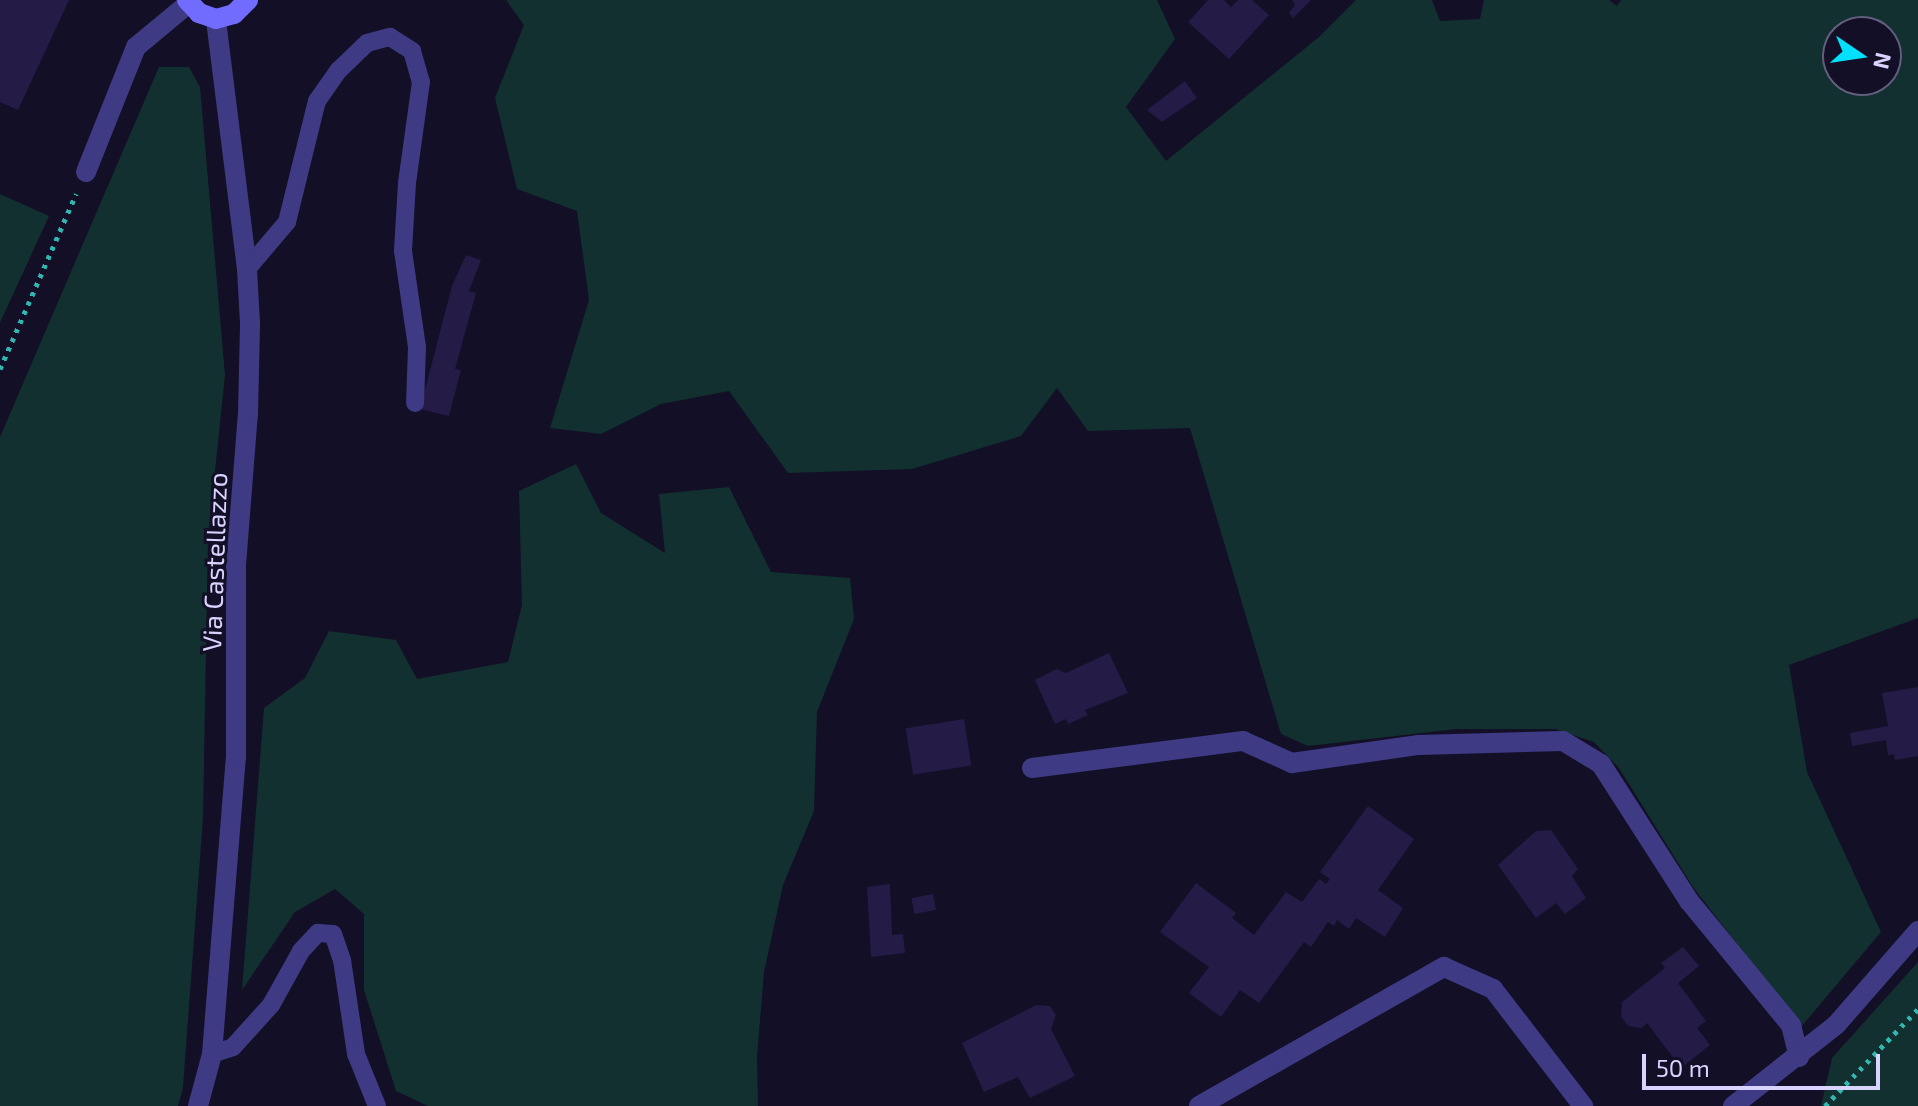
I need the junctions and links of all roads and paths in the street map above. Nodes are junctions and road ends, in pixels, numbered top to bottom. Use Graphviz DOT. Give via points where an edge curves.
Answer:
graph roads {
  1 [pos="248,0"];
  2 [pos="188,2"];
  3 [pos="216,19"];
  4 [pos="86,172"];
  5 [pos="247,269"];
  6 [pos="0,369"];
  7 [pos="415,403"];
  8 [pos="1032,768"];
  9 [pos="1918,931"];
  10 [pos="1918,1009"];
  11 [pos="212,1054"];
  12 [pos="1799,1057"];
  13 [pos="198,1106"];
  14 [pos="377,1106"];
  15 [pos="1199,1106"];
  16 [pos="1583,1106"];
  17 [pos="1733,1106"];
  18 [pos="1825,1106"];
  1 -- 3 [label="street" via="234,14"];
  2 -- 3 [label="street"];
  2 -- 4 [label="street" via="136,47"];
  3 -- 5 [label="street, Via Castellazzo"];
  4 -- 6 [label="path"];
  5 -- 7 [label="lane" via="287,222 317,101 339,70 367,43 390,37 412,51 421,82 403,251 417,347"];
  5 -- 11 [label="street, Via Castellazzo" via="248,414 236,565 236,758"];
  8 -- 12 [label="street" via="1243,741 1292,763 1419,745 1563,741 1601,764 1689,901 1791,1025"];
  9 -- 12 [label="street" via="1836,1025"];
  10 -- 18 [label="path"];
  11 -- 13 [label="street, Via Castellazzo"];
  11 -- 14 [label="lane" via="233,1047 271,1005 301,951 318,933 333,934 356,1054"];
  12 -- 17 [label="street"];
  15 -- 16 [label="street" via="1444,967 1493,989"];
}
